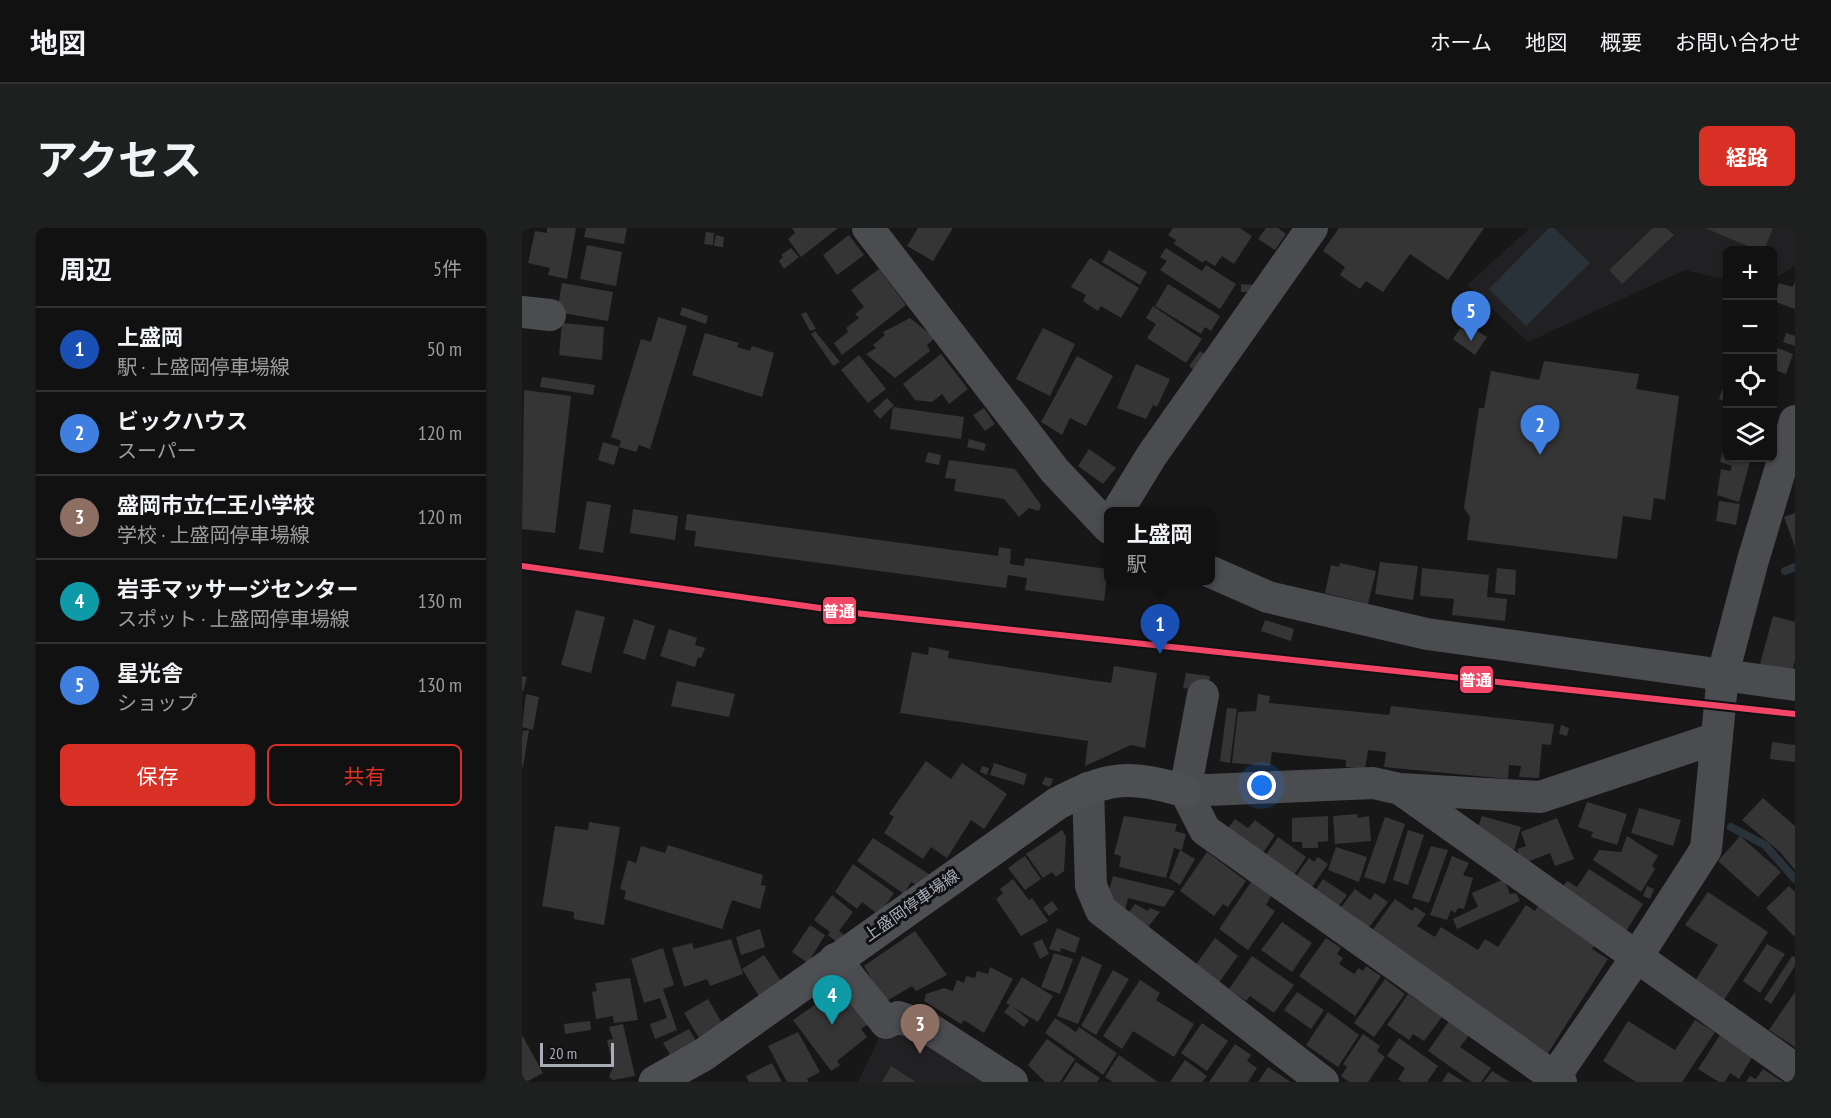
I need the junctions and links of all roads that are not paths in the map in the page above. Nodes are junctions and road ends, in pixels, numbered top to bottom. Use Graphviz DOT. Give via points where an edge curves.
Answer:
graph roads {
  1 [pos="868,228"];
  2 [pos="1312,228"];
  3 [pos="1795,421"];
  4 [pos="1120,507"];
  5 [pos="1104,516"];
  6 [pos="1215,574"];
  7 [pos="1723,675"];
  8 [pos="1795,686"];
  9 [pos="1203,695"];
  10 [pos="1717,738"];
  11 [pos="1088,788"];
  12 [pos="1400,789"];
  13 [pos="1185,791"];
  14 [pos="1636,958"];
  15 [pos="835,959"];
  16 [pos="696,1069"];
  17 [pos="1795,1070"];
  18 [pos="1555,1080"];
  19 [pos="655,1082"];
  20 [pos="1012,1082"];
  21 [pos="1323,1082"];
  1 -- 5 [label="street" via="1055,471"];
  2 -- 4 [label="street" via="1152,455"];
  3 -- 7 [label="street" via="1752,561"];
  6 -- 7 [label="street" via="1268,597 1427,634"];
  7 -- 8 [label="street"];
  7 -- 10 [label="street"];
  9 -- 13 [label="street"];
  10 -- 12 [label="street" via="1540,797"];
  10 -- 14 [label="street" via="1706,849"];
  11 -- 13 [label="main road, 上盛岡停車場線" via="1121,779"];
  11 -- 15 [label="main road, 上盛岡停車場線" via="1058,802"];
  11 -- 21 [label="street" via="1091,886 1101,910"];
  12 -- 13 [label="street" via="1373,783"];
  12 -- 14 [label="street"];
  13 -- 18 [label="street" via="1205,830"];
  14 -- 17 [label="street"];
  14 -- 18 [label="street"];
  15 -- 16 [label="main road, 上盛岡停車場線"];
  15 -- 20 [label="street" via="886,1023 898,1017 927,1027"];
  16 -- 19 [label="main road, 上盛岡停車場線"];
}
